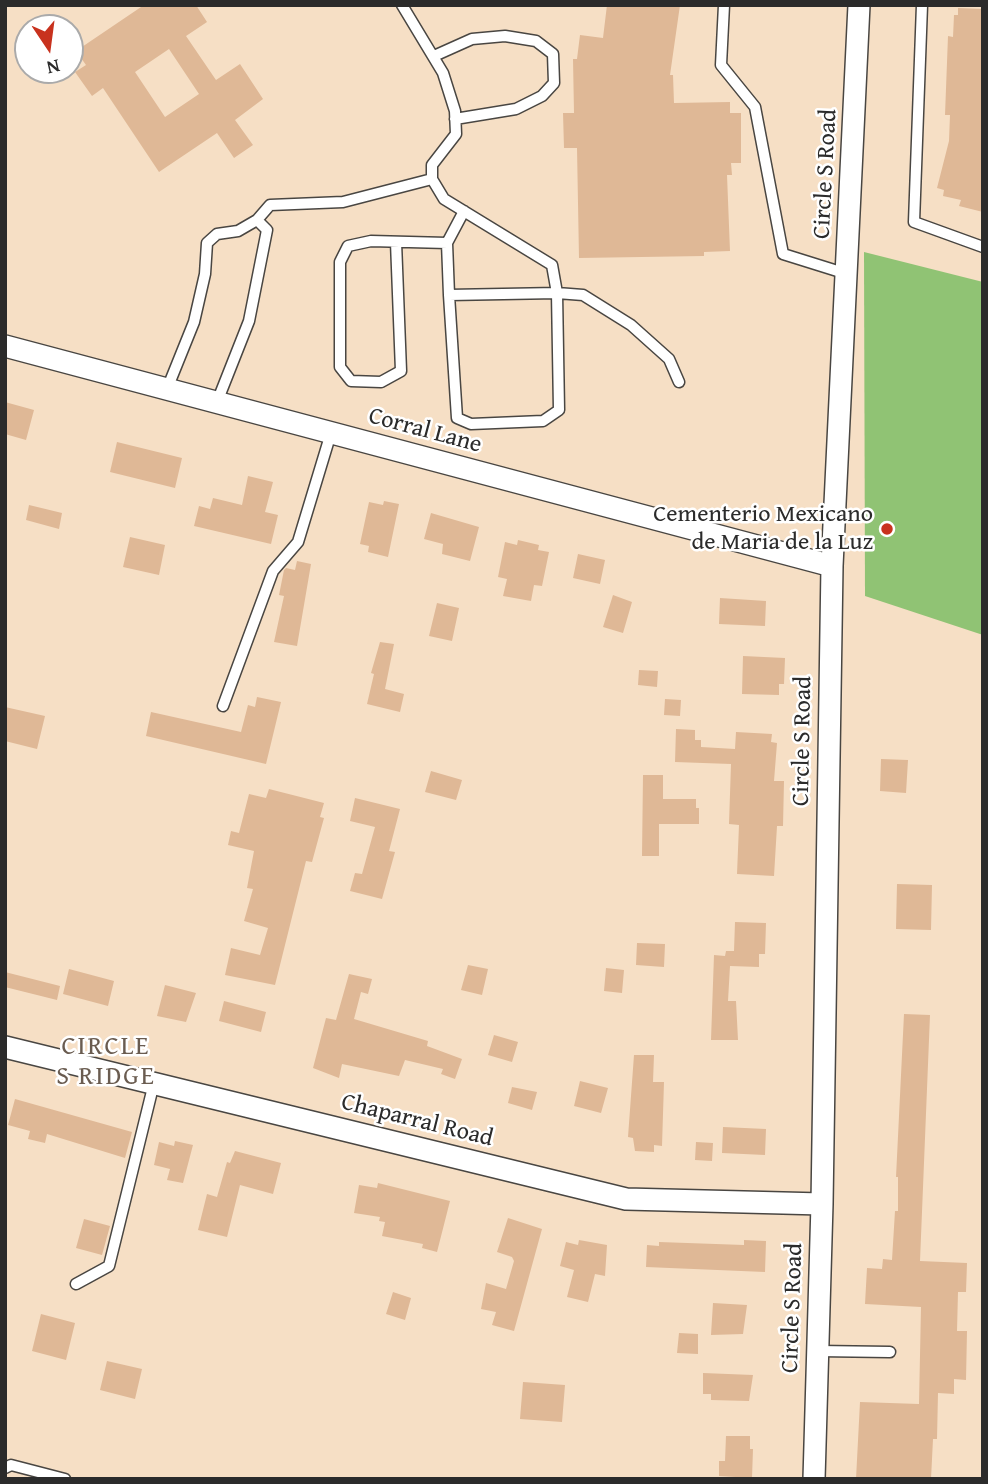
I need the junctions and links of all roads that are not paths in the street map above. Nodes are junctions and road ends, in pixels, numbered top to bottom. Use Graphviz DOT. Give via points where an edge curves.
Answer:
graph roads {
  1 [pos="402,5"];
  2 [pos="724,5"];
  3 [pos="859,5"];
  4 [pos="922,5"];
  5 [pos="434,56"];
  6 [pos="455,119"];
  7 [pos="432,178"];
  8 [pos="464,211"];
  9 [pos="257,220"];
  10 [pos="396,242"];
  11 [pos="447,243"];
  12 [pos="983,247"];
  13 [pos="847,274"];
  14 [pos="557,293"];
  15 [pos="449,295"];
  16 [pos="5,346"];
  17 [pos="679,382"];
  18 [pos="167,389"];
  19 [pos="217,402"];
  20 [pos="331,433"];
  21 [pos="832,566"];
  22 [pos="223,706"];
  23 [pos="5,1047"];
  24 [pos="154,1083"];
  25 [pos="822,1204"];
  26 [pos="76,1284"];
  27 [pos="818,1351"];
  28 [pos="890,1352"];
  29 [pos="5,1468"];
  30 [pos="65,1479"];
  31 [pos="814,1479"];
  1 -- 5 [label="lane"];
  2 -- 13 [label="lane" via="721,65 755,107 783,254"];
  3 -- 13 [label="street, Circle S Road"];
  4 -- 12 [label="lane" via="914,222"];
  5 -- 6 [label="lane"];
  5 -- 6 [label="lane" via="472,39 505,36 536,41 553,54 554,83 542,96 516,109"];
  6 -- 7 [label="lane" via="456,134 432,165"];
  7 -- 8 [label="lane" via="444,199"];
  7 -- 9 [label="lane" via="343,202 270,205"];
  8 -- 11 [label="lane"];
  8 -- 14 [label="lane" via="552,265"];
  9 -- 18 [label="lane" via="238,232 217,234 207,243 194,322"];
  9 -- 19 [label="lane" via="267,230 257,287 249,321"];
  10 -- 10 [label="lane" via="348,246 340,262 340,367 351,381 380,382 401,371"];
  10 -- 11 [label="lane"];
  11 -- 15 [label="lane"];
  13 -- 21 [label="street, Circle S Road"];
  14 -- 15 [label="lane"];
  14 -- 15 [label="lane" via="559,410 543,421 471,424 457,418"];
  14 -- 17 [label="lane" via="583,295 631,325 669,359"];
  16 -- 18 [label="street, Corral Lane"];
  18 -- 19 [label="street, Corral Lane"];
  19 -- 20 [label="street, Corral Lane"];
  20 -- 21 [label="street, Corral Lane"];
  20 -- 22 [label="lane" via="298,542 273,571"];
  21 -- 25 [label="street, Circle S Road"];
  23 -- 24 [label="street, Chaparral Road"];
  24 -- 25 [label="street, Chaparral Road" via="626,1199"];
  24 -- 26 [label="lane" via="109,1266"];
  25 -- 27 [label="street, Circle S Road"];
  27 -- 28 [label="lane"];
  27 -- 31 [label="street, Circle S Road"];
  29 -- 30 [label="lane" via="11,1465"];
}
